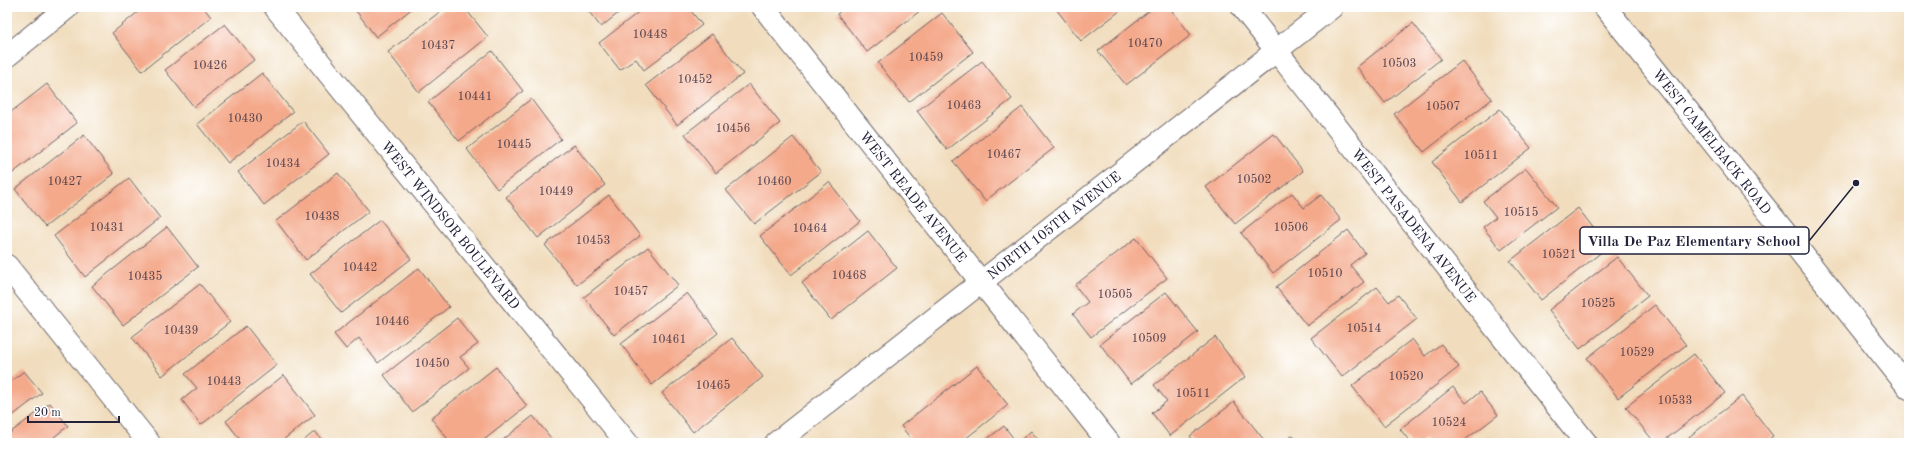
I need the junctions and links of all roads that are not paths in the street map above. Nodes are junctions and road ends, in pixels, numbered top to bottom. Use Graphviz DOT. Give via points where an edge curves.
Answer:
graph roads {
  1 [pos="68,7"];
  2 [pos="275,7"];
  3 [pos="763,7"];
  4 [pos="1242,7"];
  5 [pos="1332,7"];
  6 [pos="1605,7"];
  7 [pos="1276,51"];
  8 [pos="7,56"];
  9 [pos="7,266"];
  10 [pos="981,282"];
  11 [pos="1909,388"];
  12 [pos="149,443"];
  13 [pos="627,443"];
  14 [pos="776,443"];
  15 [pos="1109,443"];
  16 [pos="1586,443"];
  1 -- 8 [label="street"];
  2 -- 13 [label="street, WEST WINDSOR BOULEVARD"];
  3 -- 10 [label="street, WEST READE AVENUE"];
  4 -- 7 [label="street, WEST PASADENA AVENUE"];
  5 -- 7 [label="street, NORTH 105TH AVENUE"];
  6 -- 11 [label="street, WEST CAMELBACK ROAD"];
  7 -- 10 [label="street, NORTH 105TH AVENUE"];
  7 -- 16 [label="street, WEST PASADENA AVENUE"];
  9 -- 12 [label="street"];
  10 -- 14 [label="street, NORTH 105TH AVENUE"];
  10 -- 15 [label="street, WEST READE AVENUE"];
}
